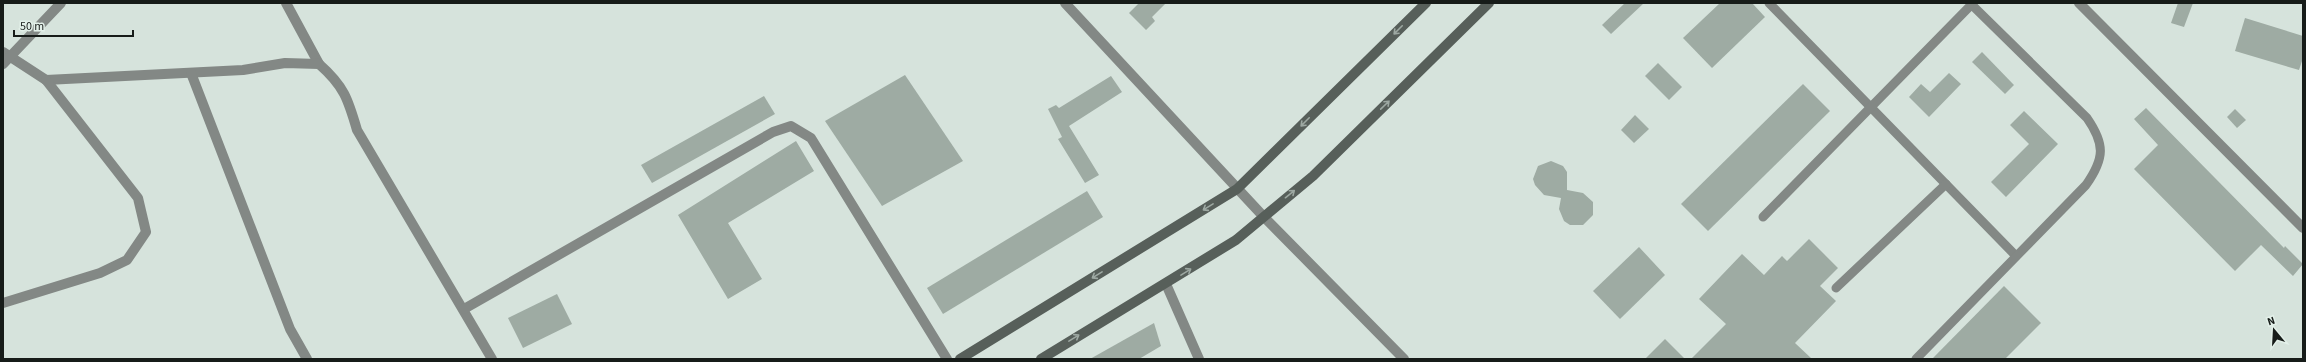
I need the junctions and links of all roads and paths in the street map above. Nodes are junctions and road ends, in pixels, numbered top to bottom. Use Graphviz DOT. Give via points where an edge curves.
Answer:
graph roads {
  1 [pos="61,3"];
  2 [pos="286,3"];
  3 [pos="1065,3"];
  4 [pos="1426,3"];
  5 [pos="1489,3"];
  6 [pos="1769,3"];
  7 [pos="2079,3"];
  8 [pos="1973,4"];
  9 [pos="5,57"];
  10 [pos="319,64"];
  11 [pos="191,73"];
  12 [pos="46,80"];
  13 [pos="1871,107"];
  14 [pos="1946,184"];
  15 [pos="1237,189"];
  16 [pos="1263,216"];
  17 [pos="1763,217"];
  18 [pos="2303,228"];
  19 [pos="2016,256"];
  20 [pos="1166,284"];
  21 [pos="1836,288"];
  22 [pos="3,303"];
  23 [pos="464,309"];
  24 [pos="307,359"];
  25 [pos="492,359"];
  26 [pos="947,359"];
  27 [pos="960,359"];
  28 [pos="1041,359"];
  29 [pos="1200,359"];
  30 [pos="1404,359"];
  31 [pos="1916,359"];
  1 -- 9 [label="street"];
  2 -- 10 [label="street"];
  3 -- 15 [label="street"];
  4 -- 15 [label="street, one-way"];
  16 -- 5 [label="street, one-way" via="1312,176"];
  6 -- 13 [label="lane"];
  7 -- 18 [label="street"];
  8 -- 13 [label="lane"];
  8 -- 19 [label="lane" via="2087,118 2098,134 2100,151 2097,170"];
  9 -- 12 [label="street"];
  10 -- 11 [label="street" via="285,63 243,70"];
  10 -- 23 [label="street" via="336,79 348,100 357,130"];
  11 -- 12 [label="street"];
  11 -- 24 [label="street" via="290,330"];
  12 -- 22 [label="street" via="138,198 146,232 127,260 100,273"];
  13 -- 14 [label="lane"];
  13 -- 17 [label="lane"];
  14 -- 19 [label="lane"];
  14 -- 21 [label="lane"];
  15 -- 16 [label="street"];
  15 -- 27 [label="street, one-way"];
  20 -- 16 [label="street, one-way" via="1236,240"];
  16 -- 30 [label="street"];
  19 -- 31 [label="lane"];
  28 -- 20 [label="street, one-way"];
  20 -- 29 [label="street"];
  23 -- 25 [label="street"];
  23 -- 26 [label="street" via="767,136 791,126 810,138"];
}
